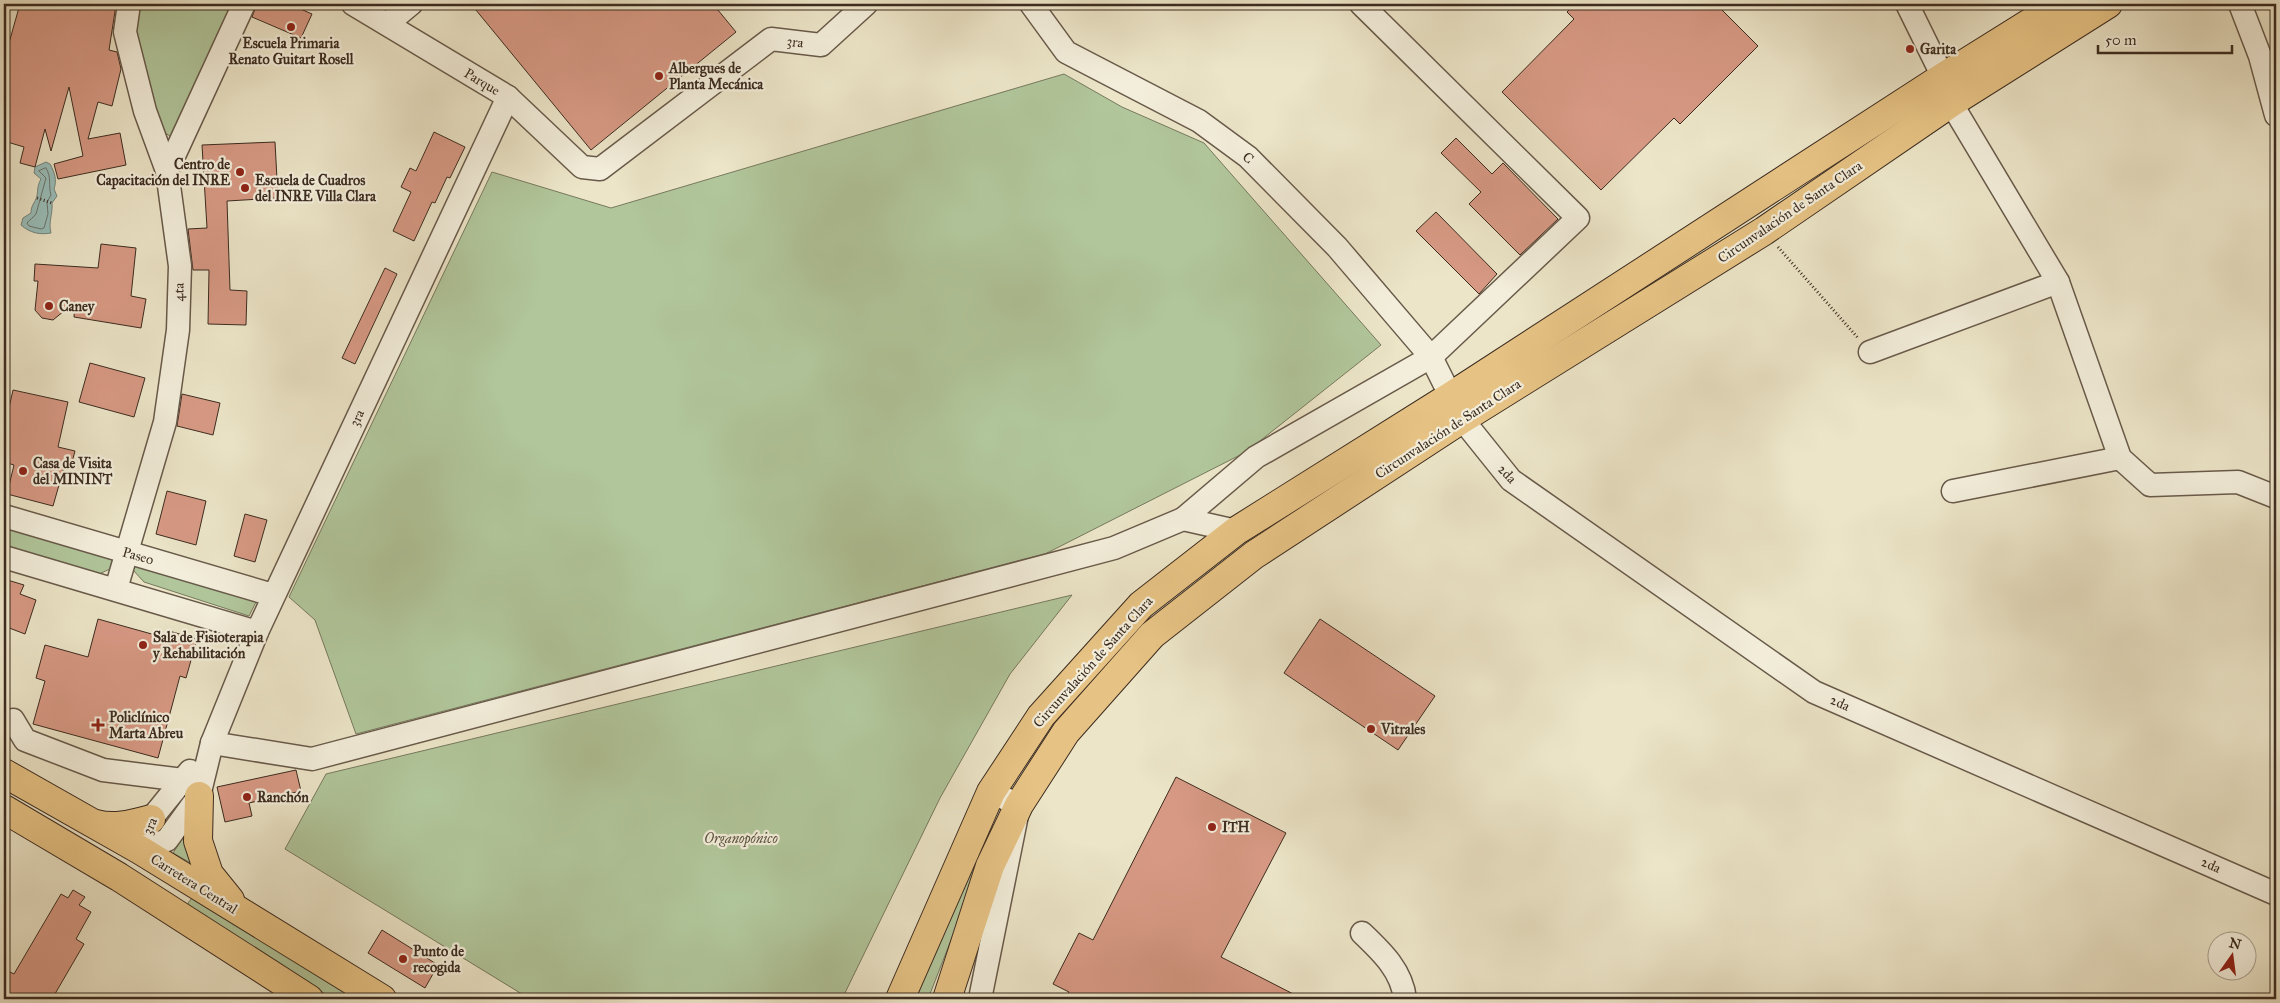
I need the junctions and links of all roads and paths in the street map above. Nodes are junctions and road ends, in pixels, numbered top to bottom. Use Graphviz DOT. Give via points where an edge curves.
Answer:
graph roads {
  1 [pos="129,4"];
  2 [pos="244,4"];
  3 [pos="353,4"];
  4 [pos="411,4"];
  5 [pos="866,4"];
  6 [pos="1031,4"];
  7 [pos="1361,4"];
  8 [pos="1907,4"];
  9 [pos="2060,4"];
  10 [pos="2108,4"];
  11 [pos="2240,4"];
  12 [pos="387,24"];
  13 [pos="1943,77"];
  14 [pos="508,97"];
  15 [pos="1951,102"];
  16 [pos="2276,115"];
  17 [pos="600,169"];
  18 [pos="167,171"];
  19 [pos="37,198"];
  20 [pos="52,203"];
  21 [pos="1764,232"];
  22 [pos="2058,282"];
  23 [pos="1870,352"];
  24 [pos="1431,357"];
  25 [pos="1457,407"];
  26 [pos="2120,458"];
  27 [pos="1953,491"];
  28 [pos="2276,497"];
  29 [pos="4,516"];
  30 [pos="1183,519"];
  31 [pos="1236,531"];
  32 [pos="127,552"];
  33 [pos="4,556"];
  34 [pos="116,589"];
  35 [pos="273,595"];
  36 [pos="257,632"];
  37 [pos="13,720"];
  38 [pos="212,743"];
  39 [pos="4,773"];
  40 [pos="191,788"];
  41 [pos="991,792"];
  42 [pos="1019,804"];
  43 [pos="4,809"];
  44 [pos="150,819"];
  45 [pos="86,822"];
  46 [pos="140,850"];
  47 [pos="118,877"];
  48 [pos="2276,894"];
  49 [pos="241,912"];
  50 [pos="1362,933"];
  51 [pos="293,995"];
  52 [pos="382,999"];
  53 [pos="900,999"];
  54 [pos="947,999"];
  55 [pos="980,999"];
  56 [pos="1405,999"];
  1 -- 18 [label="street, 4ta" via="125,32 145,110"];
  2 -- 18 [label="street"];
  3 -- 12 [label="street, Parque"];
  4 -- 12 [label="street"];
  5 -- 17 [label="street, 3ra" via="821,45 771,39"];
  6 -- 24 [label="street, C" via="1066,52 1199,121 1248,157 1337,246"];
  7 -- 24 [label="street" via="1578,218"];
  8 -- 13 [label="street"];
  9 -- 13 [label="main road, Circunvalación de Santa Clara"];
  10 -- 15 [label="main road, Circunvalación de Santa Clara"];
  11 -- 16 [label="street" via="2260,56"];
  12 -- 14 [label="street, Parque"];
  13 -- 25 [label="main road, Circunvalación de Santa Clara"];
  14 -- 17 [label="street, Parque" via="582,167"];
  14 -- 35 [label="street, 3ra"];
  15 -- 21 [label="main road, Circunvalación de Santa Clara"];
  15 -- 22 [label="street"];
  18 -- 32 [label="street, 4ta" via="180,266 178,330 165,422"];
  19 -- 20 [label="path"];
  21 -- 23 [label="path"];
  21 -- 25 [label="main road, Circunvalación de Santa Clara"];
  22 -- 23 [label="street"];
  22 -- 26 [label="street"];
  24 -- 25 [label="street, C"];
  24 -- 30 [label="street" via="1256,457"];
  25 -- 31 [label="main road, Circunvalación de Santa Clara"];
  25 -- 42 [label="main road, Circunvalación de Santa Clara" via="1254,555 1152,635 1066,732"];
  25 -- 48 [label="street, 2da" via="1511,480 1814,692"];
  26 -- 27 [label="street"];
  26 -- 28 [label="street" via="2150,486 2238,482"];
  29 -- 32 [label="street, Paseo"];
  30 -- 31 [label="street"];
  30 -- 38 [label="street" via="1114,548 312,759"];
  31 -- 41 [label="main road, Circunvalación de Santa Clara" via="1141,605 1040,716"];
  32 -- 34 [label="street, 4ta"];
  32 -- 35 [label="street, Paseo"];
  33 -- 34 [label="street"];
  34 -- 36 [label="street"];
  35 -- 36 [label="street, 3ra"];
  36 -- 38 [label="street, 3ra"];
  37 -- 40 [label="street" via="25,740 103,770"];
  38 -- 40 [label="street, 3ra"];
  39 -- 45 [label="main road, Carretera Central"];
  40 -- 44 [label="street, 3ra"];
  40 -- 46 [label="street, 3ra" via="167,840"];
  40 -- 49 [label="main road" via="198,841 209,874"];
  41 -- 42 [label="street"];
  41 -- 53 [label="main road, Circunvalación de Santa Clara"];
  42 -- 54 [label="main road, Circunvalación de Santa Clara" via="990,866"];
  42 -- 55 [label="street"];
  43 -- 47 [label="main road"];
  44 -- 45 [label="main road" via="105,827"];
  44 -- 46 [label="street, 3ra"];
  45 -- 46 [label="main road, Carretera Central"];
  46 -- 47 [label="main road"];
  46 -- 49 [label="main road, Carretera Central"];
  47 -- 51 [label="main road"];
  49 -- 52 [label="main road, Carretera Central"];
  50 -- 56 [label="street" via="1387,958 1404,986"];
}
